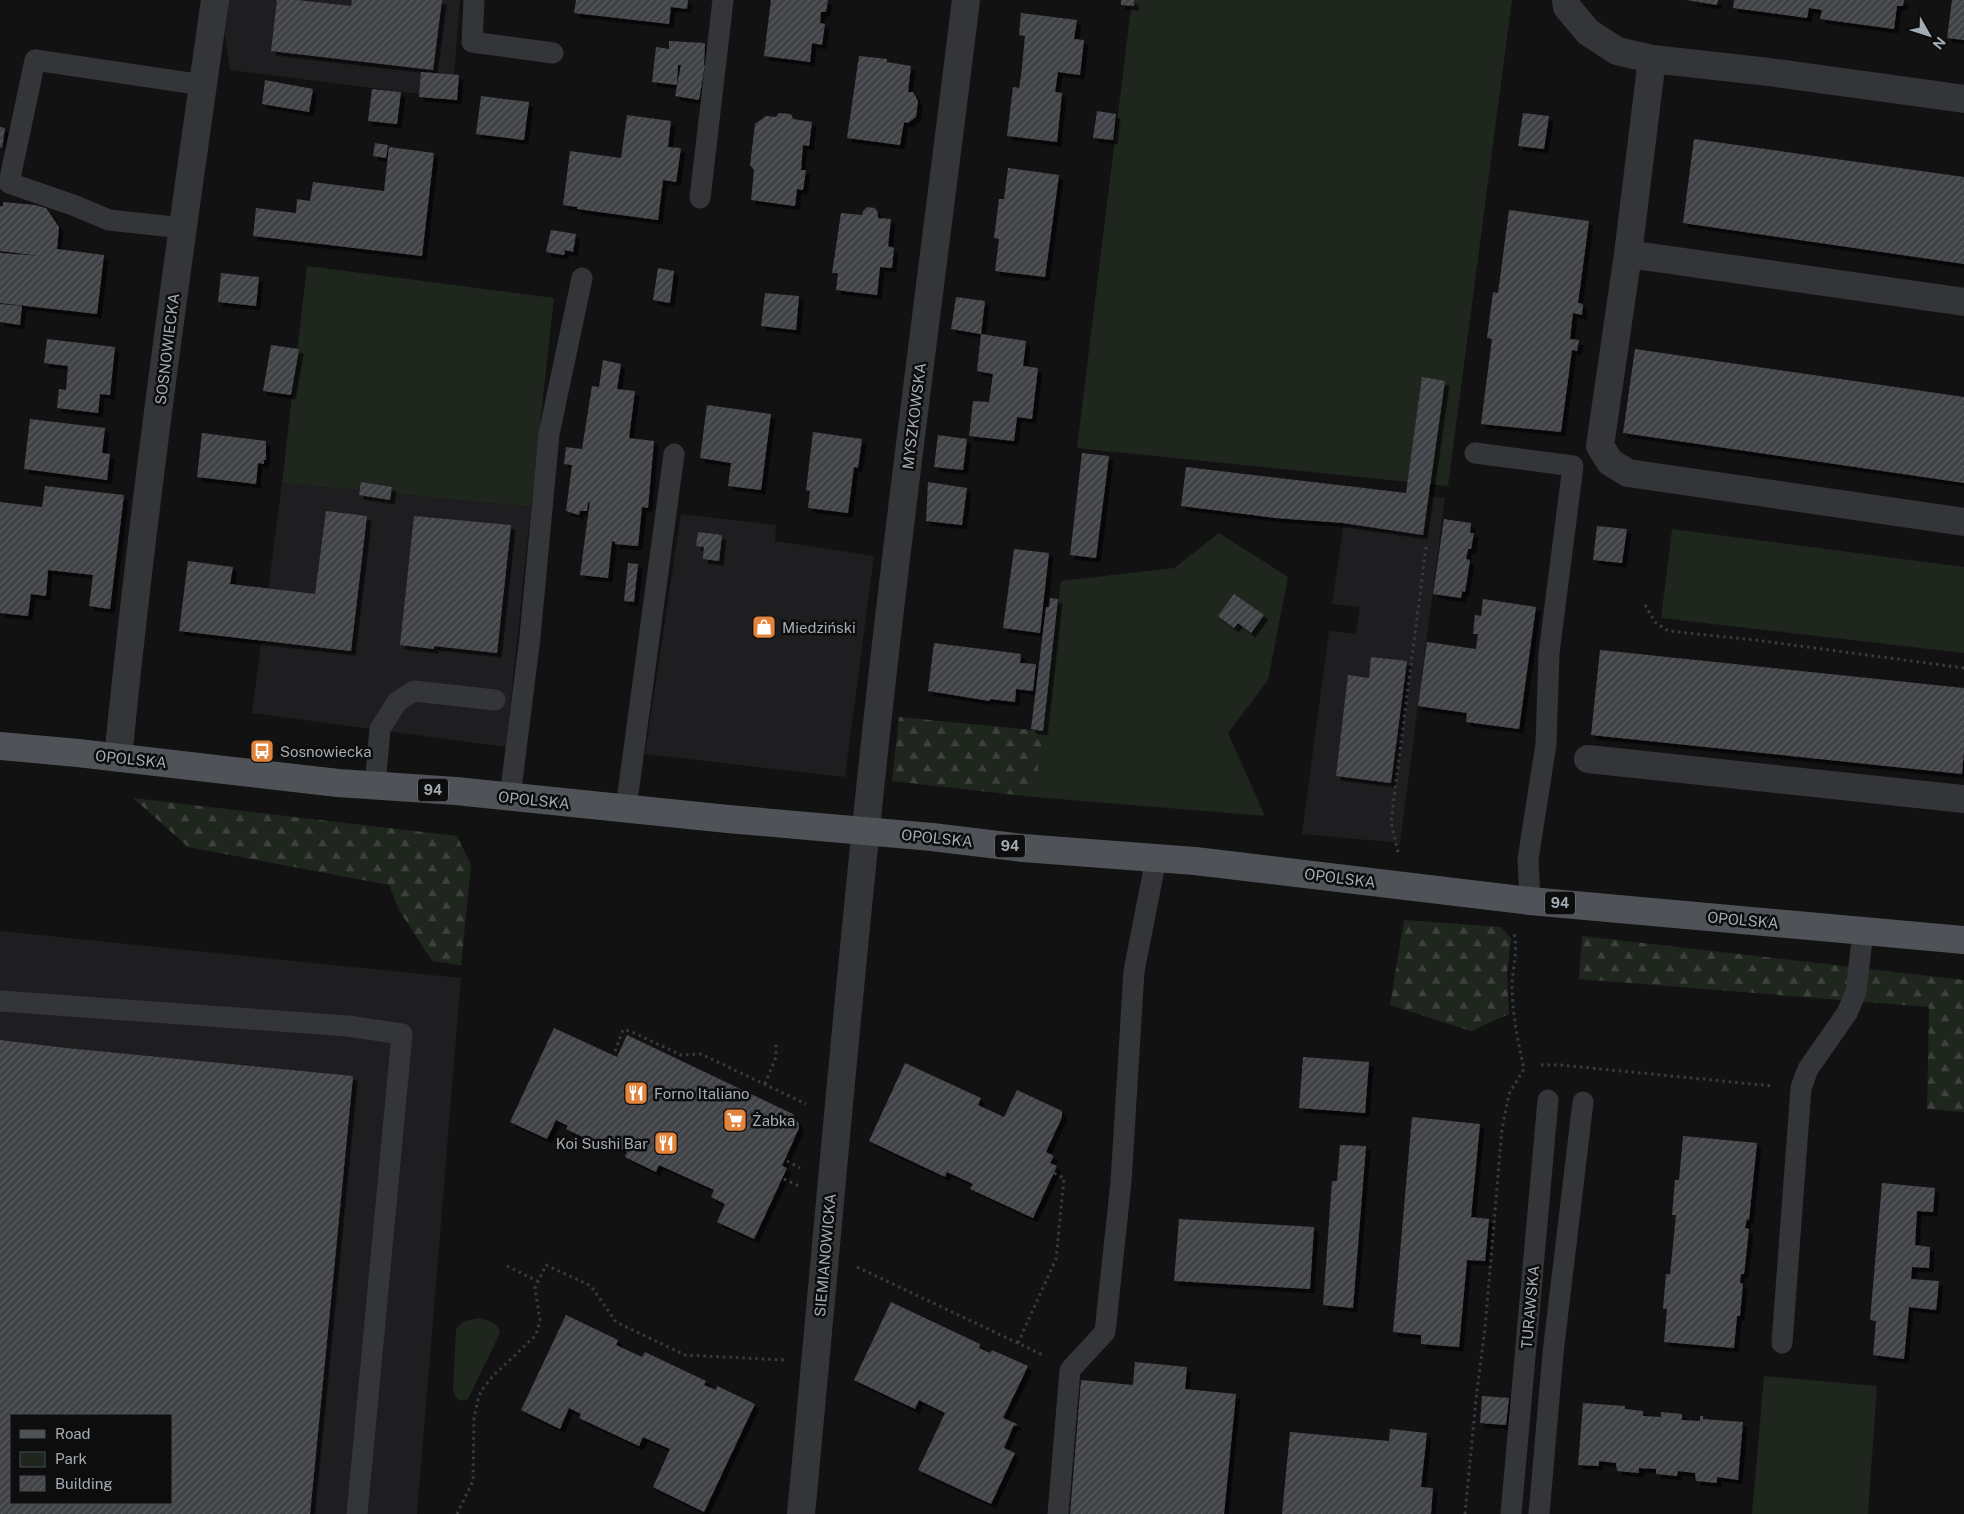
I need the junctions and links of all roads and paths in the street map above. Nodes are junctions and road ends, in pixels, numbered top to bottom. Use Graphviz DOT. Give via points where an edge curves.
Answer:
graph roads {
  1 [pos="215,0"];
  2 [pos="474,0"];
  3 [pos="723,0"];
  4 [pos="966,0"];
  5 [pos="1566,0"];
  6 [pos="553,52"];
  7 [pos="1652,59"];
  8 [pos="203,85"];
  9 [pos="1964,99"];
  10 [pos="4,182"];
  11 [pos="700,198"];
  12 [pos="183,228"];
  13 [pos="1628,254"];
  14 [pos="582,278"];
  15 [pos="1964,302"];
  16 [pos="1475,453"];
  17 [pos="674,454"];
  18 [pos="1964,522"];
  19 [pos="1426,547"];
  20 [pos="1645,605"];
  21 [pos="1964,668"];
  22 [pos="495,700"];
  23 [pos="0,746"];
  24 [pos="118,758"];
  25 [pos="1588,759"];
  26 [pos="375,786"];
  27 [pos="510,797"];
  28 [pos="1964,799"];
  29 [pos="626,808"];
  30 [pos="865,832"];
  31 [pos="1398,852"];
  32 [pos="1156,859"];
  33 [pos="1530,901"];
  34 [pos="1512,928"];
  35 [pos="1863,931"];
  36 [pos="1964,940"];
  37 [pos="850,996"];
  38 [pos="0,1001"];
  39 [pos="776,1044"];
  40 [pos="615,1051"];
  41 [pos="1541,1065"];
  42 [pos="765,1084"];
  43 [pos="1801,1088"];
  44 [pos="1548,1100"];
  45 [pos="1583,1102"];
  46 [pos="807,1104"];
  47 [pos="787,1161"];
  48 [pos="808,1168"];
  49 [pos="1054,1173"];
  50 [pos="784,1178"];
  51 [pos="806,1190"];
  52 [pos="507,1266"];
  53 [pos="855,1266"];
  54 [pos="537,1281"];
  55 [pos="1018,1343"];
  56 [pos="1782,1343"];
  57 [pos="789,1364"];
  58 [pos="1044,1366"];
  59 [pos="357,1514"];
  60 [pos="458,1514"];
  61 [pos="801,1514"];
  62 [pos="1058,1514"];
  63 [pos="1465,1514"];
  64 [pos="1512,1514"];
  65 [pos="1539,1514"];
  1 -- 8 [label="street, SOSNOWIECKA"];
  2 -- 6 [label="lane" via="472,42"];
  3 -- 11 [label="lane"];
  4 -- 30 [label="street, MYSZKOWSKA"];
  5 -- 7 [label="street" via="1567,8 1588,32 1617,51"];
  7 -- 9 [label="street"];
  7 -- 13 [label="street"];
  8 -- 10 [label="lane" via="35,60"];
  8 -- 12 [label="street, SOSNOWIECKA"];
  10 -- 12 [label="lane" via="109,220"];
  12 -- 24 [label="street, SOSNOWIECKA" via="135,592"];
  13 -- 15 [label="street"];
  13 -- 18 [label="street" via="1600,446 1610,462 1628,474"];
  14 -- 27 [label="lane" via="549,434 530,637"];
  16 -- 33 [label="lane" via="1573,466 1549,654 1546,744 1528,859"];
  17 -- 29 [label="lane"];
  19 -- 31 [label="path" via="1391,822"];
  20 -- 21 [label="path" via="1654,622 1668,631"];
  22 -- 26 [label="lane" via="414,691 397,702 380,729"];
  23 -- 24 [label="main road, OPOLSKA / 94"];
  24 -- 26 [label="main road, OPOLSKA / 94"];
  25 -- 28 [label="street"];
  26 -- 27 [label="main road, OPOLSKA / 94"];
  27 -- 29 [label="main road, OPOLSKA / 94"];
  29 -- 30 [label="main road, OPOLSKA / 94"];
  30 -- 32 [label="main road, OPOLSKA / 94"];
  30 -- 37 [label="street, MYSZKOWSKA"];
  32 -- 33 [label="main road, OPOLSKA / 94"];
  32 -- 62 [label="lane" via="1134,971 1121,1182 1105,1332 1070,1370"];
  33 -- 35 [label="main road, OPOLSKA / 94"];
  34 -- 63 [label="path" via="1516,940 1513,995 1516,1033 1524,1069 1508,1094 1502,1129"];
  35 -- 36 [label="main road, OPOLSKA / 94"];
  35 -- 43 [label="lane" via="1856,992 1847,1013 1808,1069"];
  37 -- 61 [label="street, SIEMIANOWICKA"];
  38 -- 59 [label="lane" via="348,1026 402,1034"];
  39 -- 42 [label="path" via="776,1057"];
  40 -- 42 [label="path" via="623,1030 630,1031 682,1055 701,1054"];
  41 -- 43 [label="path"];
  42 -- 46 [label="path"];
  43 -- 56 [label="lane"];
  44 -- 64 [label="lane, TURAWSKA"];
  45 -- 65 [label="lane" via="1553,1353"];
  47 -- 48 [label="path"];
  49 -- 55 [label="path" via="1064,1178 1056,1259"];
  50 -- 51 [label="path"];
  52 -- 54 [label="path"];
  53 -- 55 [label="path"];
  54 -- 57 [label="path" via="546,1266 591,1286 616,1322 685,1354 783,1359"];
  54 -- 60 [label="path" via="535,1288 540,1320 536,1334 481,1391 474,1418 473,1481"];
  55 -- 58 [label="path" via="1045,1356"];
}
